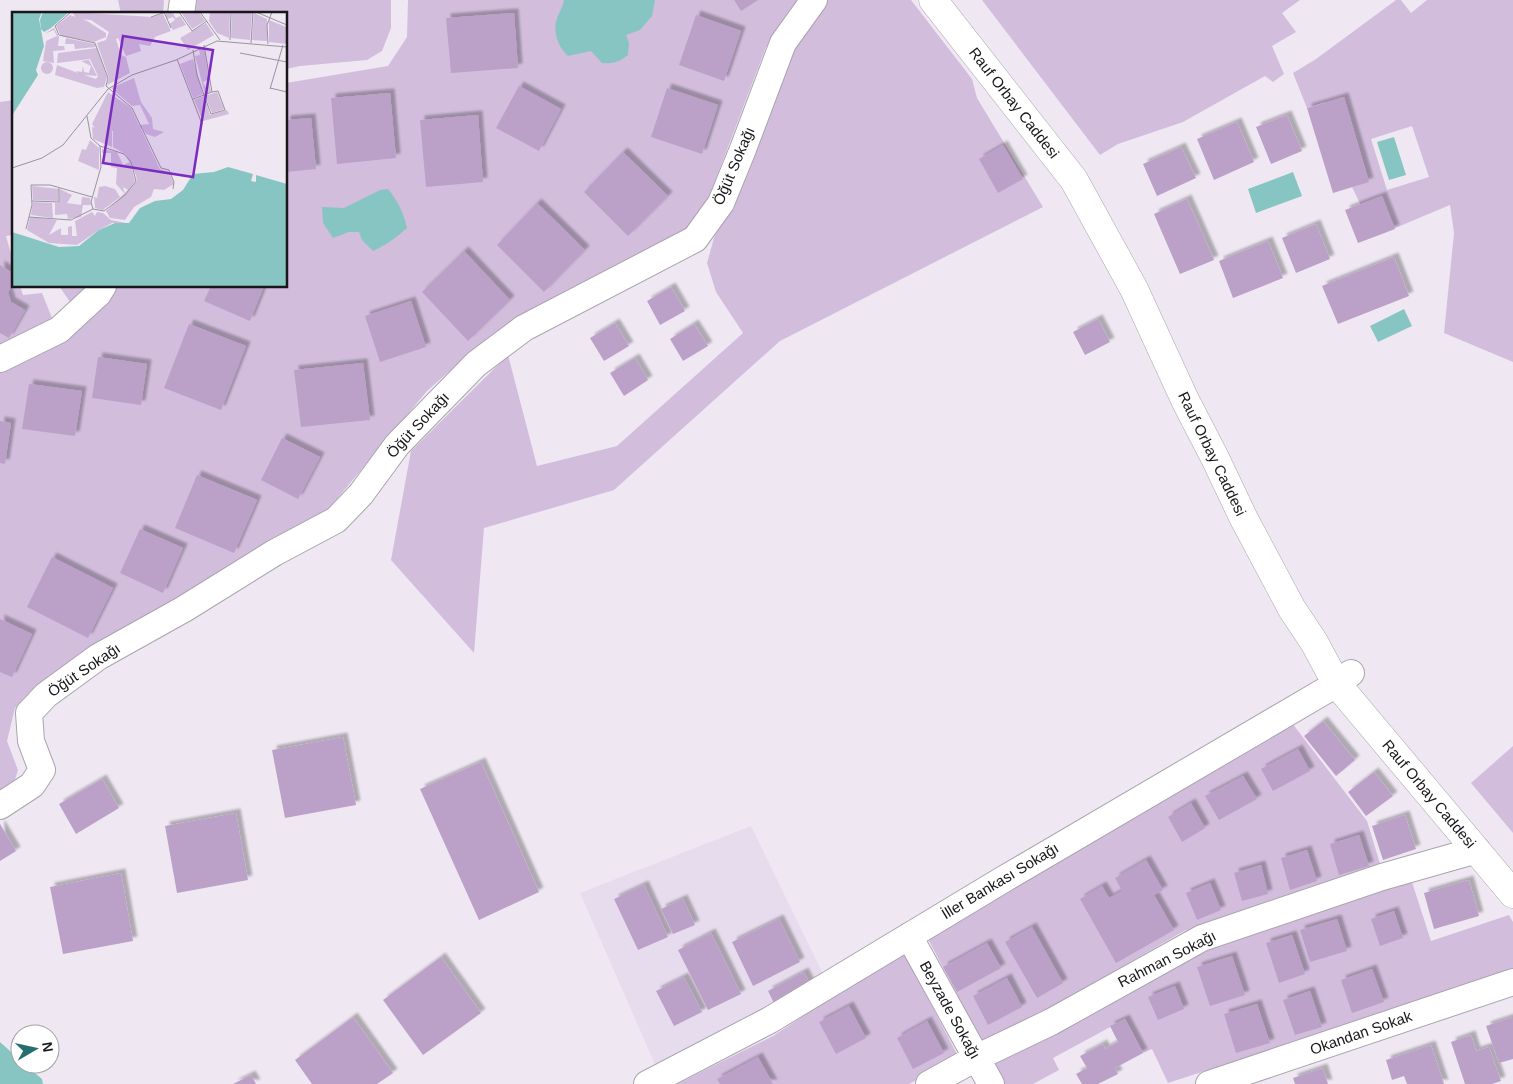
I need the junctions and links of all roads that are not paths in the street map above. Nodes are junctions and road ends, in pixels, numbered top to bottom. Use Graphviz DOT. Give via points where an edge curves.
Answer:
graph roads {
  1 [pos="814,0"];
  2 [pos="933,0"];
  3 [pos="952,0"];
  4 [pos="102,288"];
  5 [pos="0,358"];
  6 [pos="1343,678"];
  7 [pos="0,806"];
  8 [pos="1477,850"];
  9 [pos="1513,864"];
  10 [pos="1513,894"];
  11 [pos="909,936"];
  12 [pos="1513,982"];
  13 [pos="976,1058"];
  14 [pos="647,1084"];
  15 [pos="929,1084"];
  16 [pos="991,1084"];
  17 [pos="1209,1084"];
  1 -- 7 [label="street, Öğüt Sokağı" via="783,43 721,203 695,239 524,328 476,364 397,445 361,494 336,520 98,657 46,695 29,713 31,741 42,770 32,785"];
  2 -- 6 [label="street, Rauf Orbay Caddesi" via="1074,180 1134,289 1185,400 1292,609"];
  3 -- 6 [label="street, Rauf Orbay Caddesi" via="1088,170 1176,340 1295,592 1336,656"];
  4 -- 5 [label="street" via="59,330"];
  6 -- 8 [label="street, Rauf Orbay Caddesi"];
  6 -- 9 [label="street, Rauf Orbay Caddesi"];
  6 -- 11 [label="street, İller Bankası Sokağı"];
  8 -- 10 [label="street, Rauf Orbay Caddesi"];
  8 -- 13 [label="street, Rahman Sokağı" via="1382,877 1202,938 1051,1022"];
  11 -- 13 [label="street, Beyzade Sokağı"];
  11 -- 14 [label="street, İller Bankası Sokağı" via="770,1020"];
  12 -- 17 [label="street, Okandan Sokak"];
  13 -- 15 [label="street, Rahman Sokağı"];
  13 -- 16 [label="street, Beyzade Sokağı"];
}
